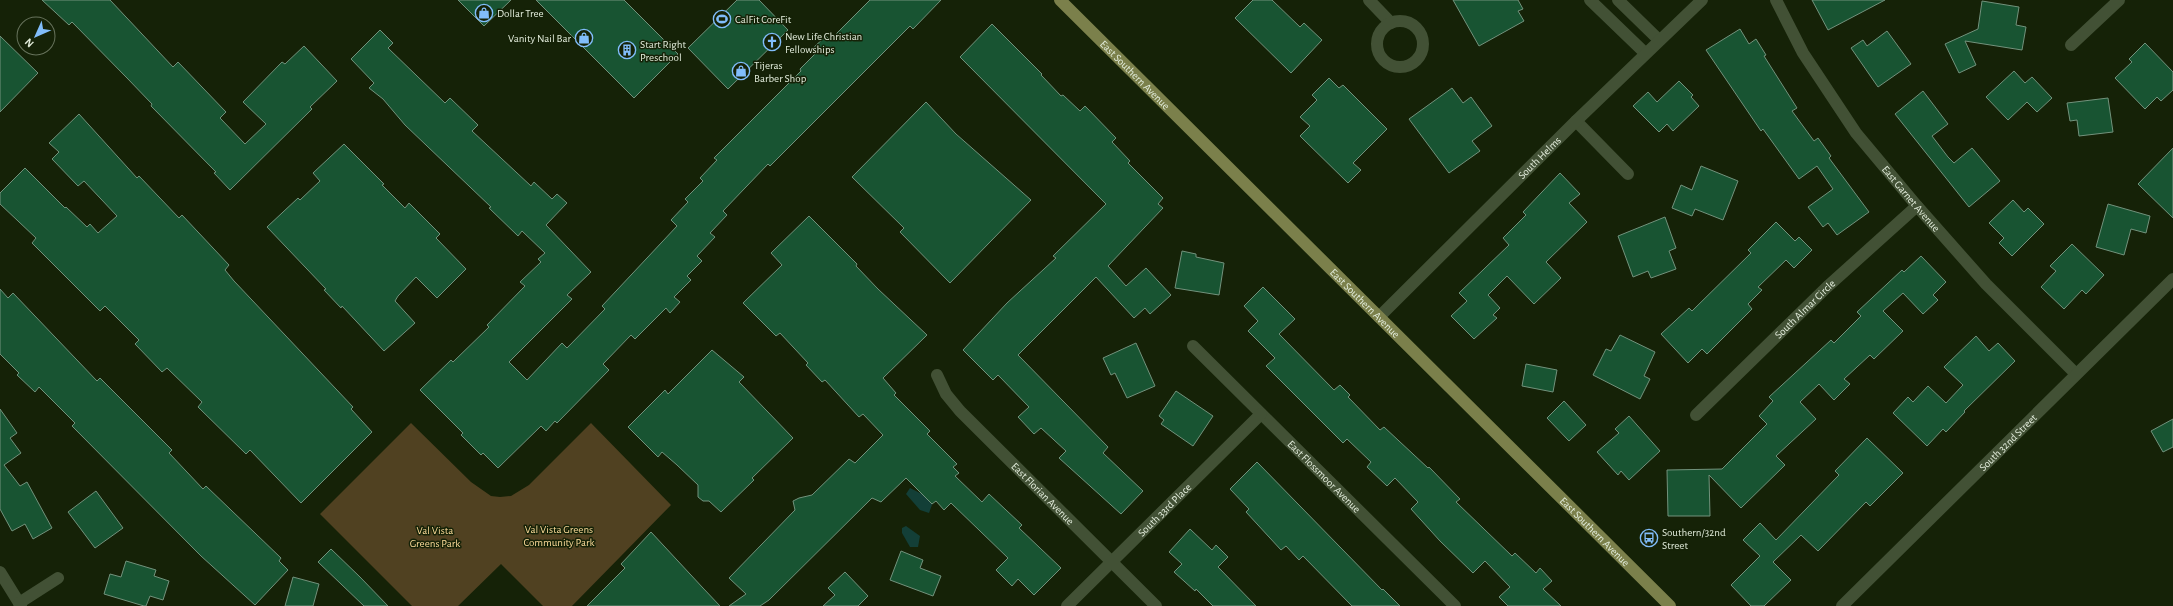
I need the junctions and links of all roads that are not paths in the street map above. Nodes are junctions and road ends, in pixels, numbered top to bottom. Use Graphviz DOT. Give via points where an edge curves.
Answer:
graph roads {
  1 [pos="1060,0"];
  2 [pos="1369,0"];
  3 [pos="1590,0"];
  4 [pos="1618,0"];
  5 [pos="1702,0"];
  6 [pos="1776,0"];
  7 [pos="2119,0"];
  8 [pos="1391,23"];
  9 [pos="1659,40"];
  10 [pos="2071,46"];
  11 [pos="1645,53"];
  12 [pos="1576,121"];
  13 [pos="1628,174"];
  14 [pos="1917,206"];
  15 [pos="2173,279"];
  16 [pos="1379,317"];
  17 [pos="1193,346"];
  18 [pos="937,374"];
  19 [pos="2076,374"];
  20 [pos="1261,414"];
  21 [pos="1696,415"];
  22 [pos="1112,562"];
  23 [pos="0,572"];
  24 [pos="58,578"];
  25 [pos="20,604"];
  26 [pos="1067,606"];
  27 [pos="1156,606"];
  28 [pos="1455,606"];
  29 [pos="1670,606"];
  30 [pos="1842,606"];
  1 -- 16 [label="main road, East Southern Avenue"];
  2 -- 8 [label="street"];
  3 -- 11 [label="street"];
  4 -- 9 [label="street"];
  5 -- 9 [label="street, South Helms"];
  6 -- 14 [label="street, East Garnet Avenue" via="1803,53 1856,133"];
  7 -- 10 [label="street"];
  9 -- 11 [label="street, South Helms"];
  11 -- 12 [label="street, South Helms"];
  12 -- 13 [label="street"];
  12 -- 16 [label="street, South Helms"];
  14 -- 19 [label="street, East Garnet Avenue" via="1986,284"];
  14 -- 21 [label="street, South Almar Circle" via="1827,287"];
  15 -- 19 [label="street, South 32nd Street"];
  16 -- 29 [label="main road, East Southern Avenue"];
  17 -- 20 [label="street, East Flossmoor Avenue"];
  18 -- 22 [label="street, East Florian Avenue" via="946,394 960,411"];
  19 -- 30 [label="street, South 32nd Street"];
  20 -- 22 [label="street, South 33rd Place"];
  20 -- 28 [label="street, East Flossmoor Avenue"];
  22 -- 26 [label="street, South 33rd Place"];
  22 -- 27 [label="street, East Florian Avenue"];
  23 -- 25 [label="street"];
  24 -- 25 [label="street"];
}
